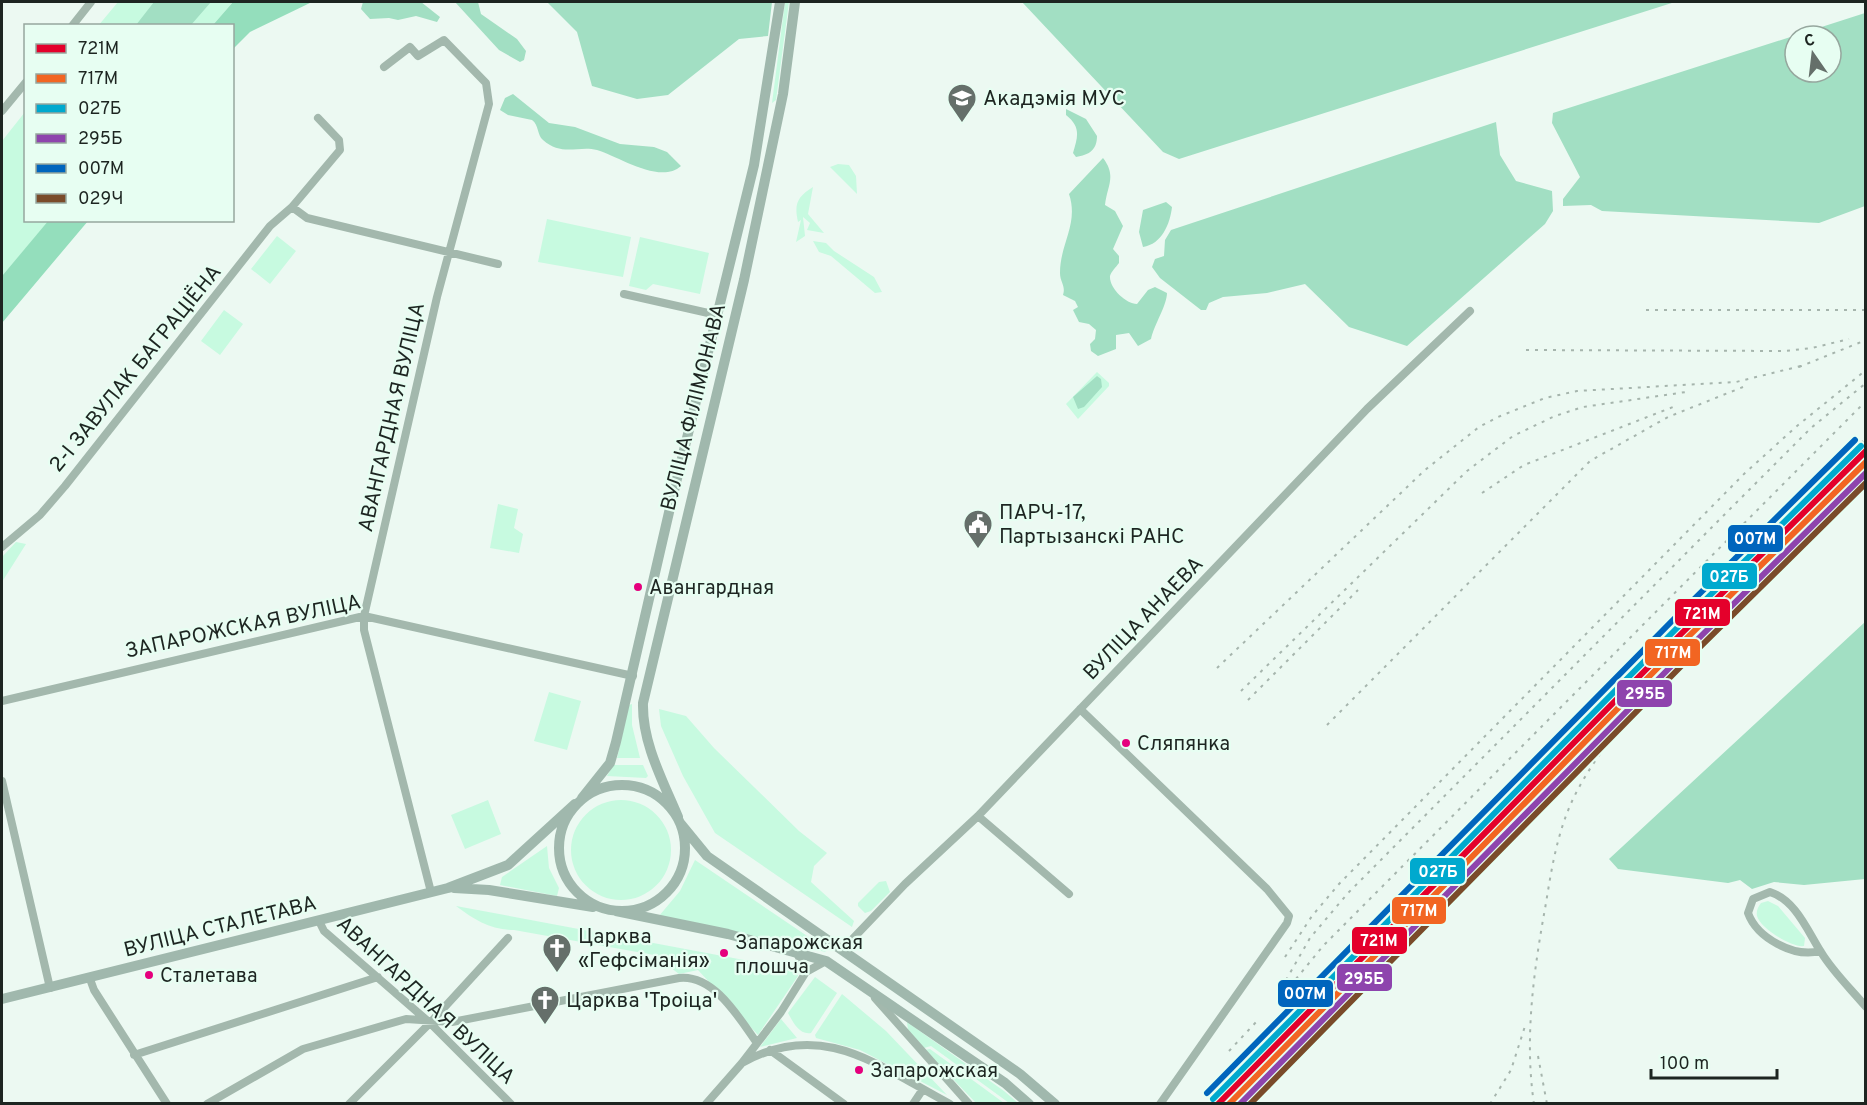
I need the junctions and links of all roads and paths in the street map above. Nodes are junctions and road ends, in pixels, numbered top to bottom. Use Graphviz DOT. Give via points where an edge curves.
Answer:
graph roads {
  1 [pos="91,2"];
  2 [pos="780,2"];
  3 [pos="795,2"];
  4 [pos="74,24"];
  5 [pos="384,67"];
  6 [pos="24,84"];
  7 [pos="2,111"];
  8 [pos="318,118"];
  9 [pos="292,207"];
  10 [pos="448,253"];
  11 [pos="498,264"];
  12 [pos="728,276"];
  13 [pos="744,280"];
  14 [pos="624,294"];
  15 [pos="1470,311"];
  16 [pos="717,315"];
  17 [pos="2,547"];
  18 [pos="364,616"];
  19 [pos="633,676"];
  20 [pos="2,701"];
  21 [pos="1080,709"];
  22 [pos="2,781"];
  23 [pos="579,801"];
  24 [pos="978,816"];
  25 [pos="679,820"];
  26 [pos="448,888"];
  27 [pos="431,892"];
  28 [pos="1069,894"];
  29 [pos="602,908"];
  30 [pos="616,912"];
  31 [pos="319,921"];
  32 [pos="508,938"];
  33 [pos="842,950"];
  34 [pos="796,951"];
  35 [pos="1820,951"];
  36 [pos="826,961"];
  37 [pos="806,972"];
  38 [pos="378,977"];
  39 [pos="90,979"];
  40 [pos="866,986"];
  41 [pos="50,988"];
  42 [pos="2,999"];
  43 [pos="1866,1007"];
  44 [pos="430,1023"];
  45 [pos="757,1043"];
  46 [pos="770,1050"];
  47 [pos="134,1055"];
  48 [pos="742,1063"];
  49 [pos="923,1089"];
  50 [pos="167,1104"];
  51 [pos="207,1104"];
  52 [pos="349,1104"];
  53 [pos="511,1104"];
  54 [pos="706,1104"];
  55 [pos="844,1104"];
  56 [pos="913,1104"];
  57 [pos="950,1104"];
  58 [pos="969,1104"];
  59 [pos="1029,1104"];
  60 [pos="1055,1104"];
  61 [pos="1160,1104"];
  1 -- 4 [label="street"];
  2 -- 12 [label="main road, ВУЛІЦА ФІЛІМОНАВА" via="764,110"];
  3 -- 13 [label="main road, ВУЛІЦА ФІЛІМОНАВА" via="783,94"];
  5 -- 10 [label="street, АВАНГАРДНАЯ ВУЛІЦА" via="410,47 418,56 444,40 486,83 489,104"];
  6 -- 7 [label="street"];
  8 -- 9 [label="street, 2-І ЗАВУЛАК БАГРАЦІЁНА" via="339,140 340,150"];
  9 -- 10 [label="street" via="307,218"];
  9 -- 17 [label="street, 2-І ЗАВУЛАК БАГРАЦІЁНА" via="270,226 65,486 40,515"];
  10 -- 11 [label="street"];
  10 -- 18 [label="street, АВАНГАРДНАЯ ВУЛІЦА"];
  12 -- 13 [label="main road"];
  12 -- 16 [label="main road, ВУЛІЦА ФІЛІМОНАВА"];
  13 -- 25 [label="main road, ВУЛІЦА ФІЛІМОНАВА" via="643,703 650,749"];
  14 -- 16 [label="street"];
  15 -- 21 [label="street, ВУЛІЦА АНАЕВА" via="1367,409"];
  16 -- 19 [label="main road, ВУЛІЦА ФІЛІМОНАВА"];
  18 -- 19 [label="street, ЗАПАРОЖСКАЯ ВУЛІЦА"];
  18 -- 20 [label="street, ЗАПАРОЖСКАЯ ВУЛІЦА"];
  18 -- 27 [label="street, АВАНГАРДНАЯ ВУЛІЦА" via="364,630"];
  19 -- 23 [label="main road, ВУЛІЦА ФІЛІМОНАВА" via="610,763"];
  21 -- 24 [label="street, ВУЛІЦА АНАЕВА"];
  21 -- 61 [label="street" via="1267,889 1289,916"];
  22 -- 41 [label="street"];
  23 -- 25 [label="main road" via="606,786 634,786 659,797"];
  23 -- 26 [label="main road" via="508,865"];
  23 -- 29 [label="main road" via="561,832 561,863 576,891"];
  24 -- 28 [label="street"];
  24 -- 33 [label="street, ВУЛІЦА АНАЕВА"];
  25 -- 30 [label="main road" via="685,849 672,885 653,902"];
  25 -- 33 [label="main road" via="707,856"];
  26 -- 27 [label="main road, ВУЛІЦА СТАЛЕТАВА"];
  26 -- 29 [label="main road" via="489,890"];
  27 -- 31 [label="main road, ВУЛІЦА СТАЛЕТАВА"];
  29 -- 30 [label="main road"];
  30 -- 34 [label="main road"];
  31 -- 38 [label="street, АВАНГАРДНАЯ ВУЛІЦА" via="324,931"];
  31 -- 39 [label="main road, ВУЛІЦА СТАЛЕТАВА"];
  32 -- 44 [label="street"];
  33 -- 60 [label="main road" via="1020,1074"];
  34 -- 36 [label="main road"];
  34 -- 37 [label="street"];
  35 -- 35 [label="street" via="1784,898 1770,892 1753,899 1748,913 1757,930 1786,947 1809,954"];
  35 -- 43 [label="street"];
  36 -- 37 [label="street"];
  36 -- 40 [label="main road"];
  37 -- 45 [label="street"];
  38 -- 44 [label="street, АВАНГАРДНАЯ ВУЛІЦА"];
  38 -- 47 [label="street"];
  39 -- 41 [label="main road, ВУЛІЦА СТАЛЕТАВА"];
  39 -- 47 [label="street"];
  40 -- 58 [label="street"];
  40 -- 59 [label="main road"];
  41 -- 42 [label="main road, ВУЛІЦА СТАЛЕТАВА"];
  44 -- 45 [label="street" via="694,977 726,1002"];
  44 -- 51 [label="street" via="406,1019 303,1049"];
  44 -- 52 [label="street"];
  44 -- 53 [label="street, АВАНГАРДНАЯ ВУЛІЦА"];
  45 -- 48 [label="street"];
  46 -- 48 [label="street"];
  46 -- 49 [label="street" via="805,1043 836,1047"];
  46 -- 55 [label="street"];
  47 -- 50 [label="street"];
  48 -- 54 [label="street"];
  49 -- 56 [label="street"];
  49 -- 57 [label="street"];
}
